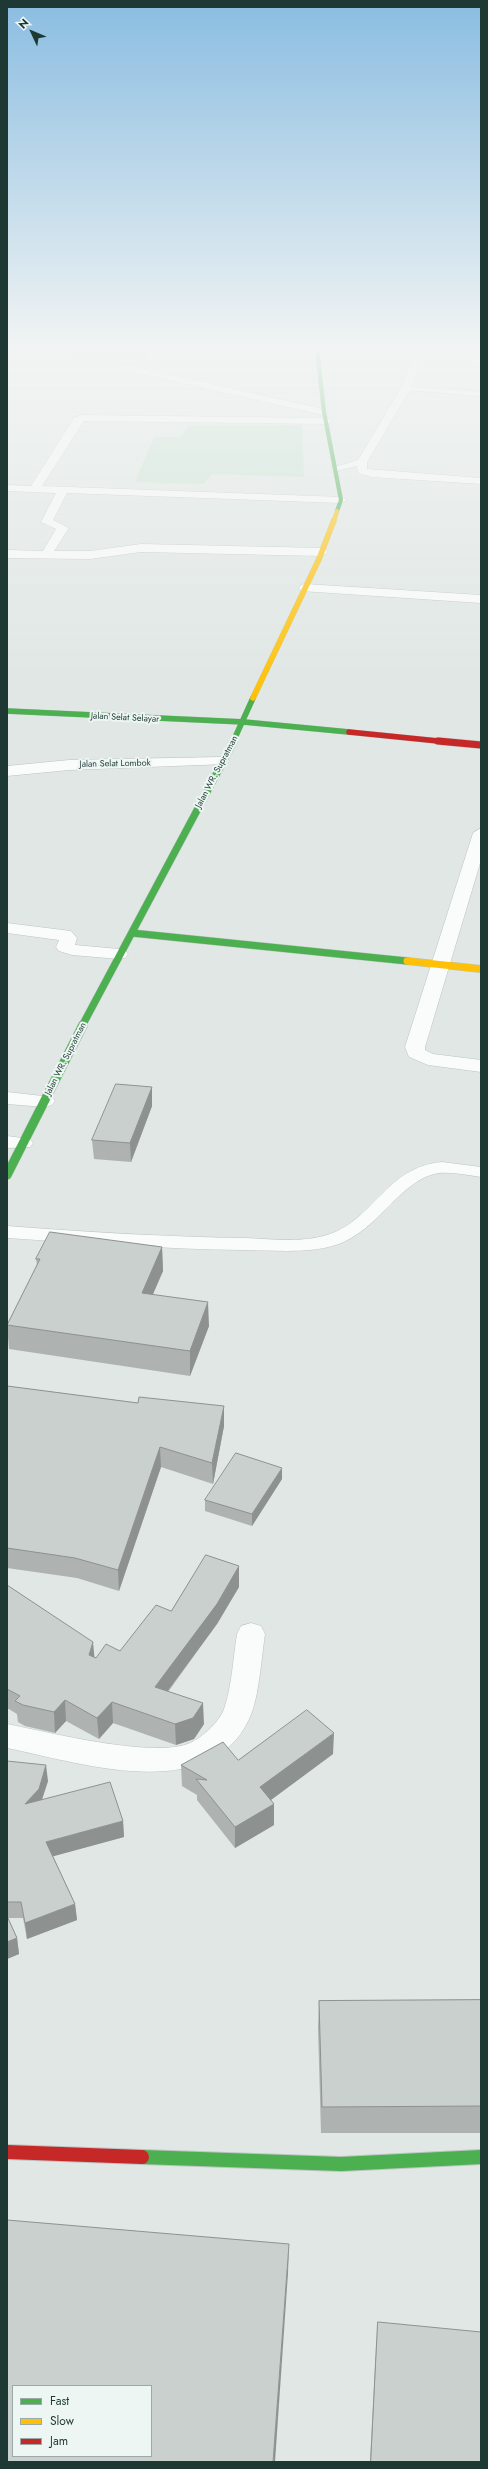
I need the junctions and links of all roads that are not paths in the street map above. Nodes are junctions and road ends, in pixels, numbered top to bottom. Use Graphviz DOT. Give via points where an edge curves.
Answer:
graph roads {
  1 [pos="51,463"];
  2 [pos="335,463"];
  3 [pos="357,463"];
  4 [pos="362,463"];
  5 [pos="336,468"];
  6 [pos="481,481"];
  7 [pos="7,488"];
  8 [pos="35,488"];
  9 [pos="63,490"];
  10 [pos="342,500"];
  11 [pos="322,552"];
  12 [pos="7,554"];
  13 [pos="46,555"];
  14 [pos="305,588"];
  15 [pos="481,599"];
  16 [pos="7,711"];
  17 [pos="244,722"];
  18 [pos="481,745"];
  19 [pos="222,762"];
  20 [pos="7,771"];
  21 [pos="480,841"];
  22 [pos="7,928"];
  23 [pos="132,933"];
  24 [pos="119,954"];
  25 [pos="440,966"];
  26 [pos="481,969"];
  27 [pos="481,1066"];
  28 [pos="12,1099"];
  29 [pos="45,1101"];
  30 [pos="15,1143"];
  31 [pos="481,1172"];
  32 [pos="7,1175"];
  33 [pos="7,1232"];
  34 [pos="251,1634"];
  35 [pos="7,1736"];
  36 [pos="7,2152"];
  37 [pos="481,2157"];
  1 -- 8 [label="street"];
  2 -- 5 [label="street"];
  3 -- 5 [label="street"];
  4 -- 6 [label="street" via="362,471 371,474"];
  5 -- 10 [label="street"];
  7 -- 8 [label="street"];
  8 -- 9 [label="street"];
  9 -- 10 [label="street"];
  9 -- 13 [label="street" via="47,522 63,528"];
  10 -- 11 [label="street, Jalan WR. Supratman"];
  11 -- 13 [label="street" via="141,548 90,555"];
  11 -- 14 [label="street, Jalan WR. Supratman"];
  12 -- 13 [label="street"];
  14 -- 15 [label="street"];
  14 -- 17 [label="street, Jalan WR. Supratman" via="267,661"];
  16 -- 17 [label="street, Jalan Selat Selayar"];
  17 -- 18 [label="street, Jalan Selat Selayar"];
  17 -- 19 [label="street, Jalan WR. Supratman"];
  19 -- 20 [label="street, Jalan Selat Lombok" via="69,765"];
  19 -- 23 [label="street, Jalan WR. Supratman"];
  21 -- 25 [label="street"];
  22 -- 24 [label="street" via="65,935 68,938 65,947"];
  23 -- 24 [label="street, Jalan WR. Supratman"];
  23 -- 25 [label="street"];
  24 -- 29 [label="street, Jalan WR. Supratman"];
  25 -- 26 [label="street"];
  25 -- 27 [label="street" via="415,1047 416,1053 428,1059"];
  28 -- 29 [label="street"];
  29 -- 30 [label="street, Jalan WR. Supratman"];
  30 -- 32 [label="street, Jalan WR. Supratman"];
  31 -- 33 [label="lane" via="435,1168 422,1172 401,1184 362,1225 348,1235 326,1242 188,1244"];
  34 -- 35 [label="street" via="238,1711 221,1735 198,1753 163,1759 106,1755"];
  36 -- 37 [label="street" via="341,2164"];
}
